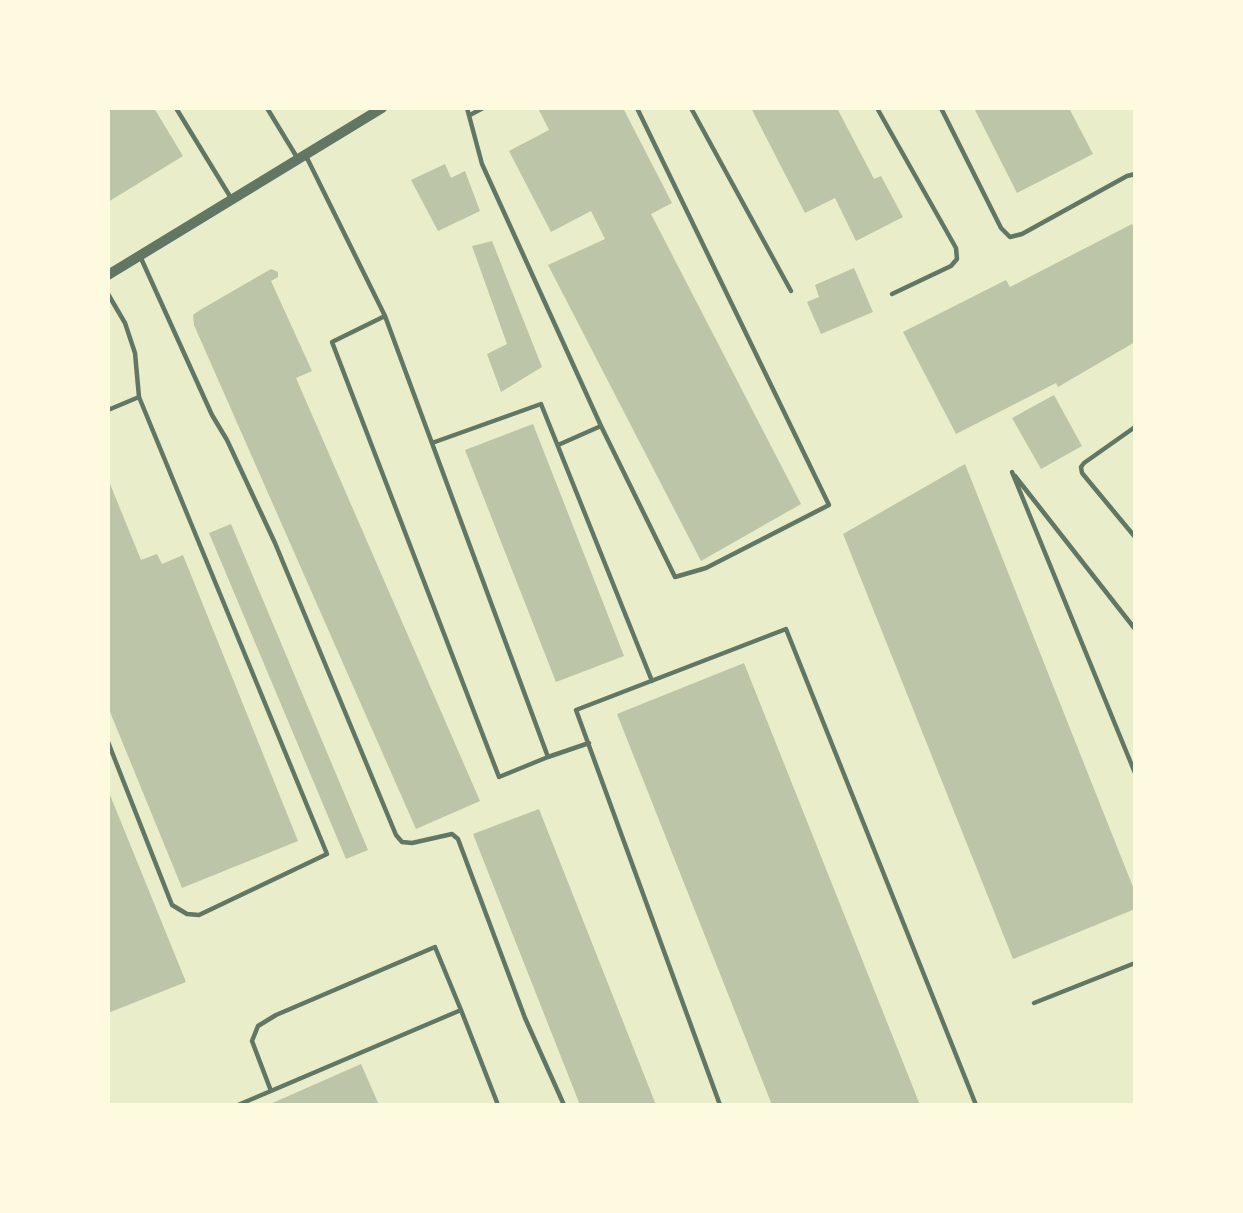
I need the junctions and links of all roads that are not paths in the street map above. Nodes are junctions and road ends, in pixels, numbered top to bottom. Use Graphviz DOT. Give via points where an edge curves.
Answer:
graph roads {
  1 [pos="176,108"];
  2 [pos="267,108"];
  3 [pos="382,108"];
  4 [pos="466,108"];
  5 [pos="483,108"];
  6 [pos="637,108"];
  7 [pos="691,108"];
  8 [pos="877,108"];
  9 [pos="941,108"];
  10 [pos="470,116"];
  11 [pos="302,157"];
  12 [pos="1135,174"];
  13 [pos="232,200"];
  14 [pos="140,256"];
  15 [pos="108,275"];
  16 [pos="791,291"];
  17 [pos="108,294"];
  18 [pos="892,294"];
  19 [pos="385,316"];
  20 [pos="139,398"];
  21 [pos="108,410"];
  22 [pos="601,426"];
  23 [pos="1135,427"];
  24 [pos="432,443"];
  25 [pos="558,445"];
  26 [pos="1135,537"];
  27 [pos="1135,629"];
  28 [pos="652,681"];
  29 [pos="108,742"];
  30 [pos="589,743"];
  31 [pos="548,757"];
  32 [pos="1135,773"];
  33 [pos="1135,963"];
  34 [pos="1034,1003"];
  35 [pos="461,1010"];
  36 [pos="271,1091"];
  37 [pos="238,1105"];
  38 [pos="498,1105"];
  39 [pos="564,1105"];
  40 [pos="720,1105"];
  41 [pos="976,1105"];
  1 -- 13 [label="lane"];
  2 -- 11 [label="lane"];
  3 -- 11 [label="street"];
  4 -- 10 [label="lane"];
  5 -- 10 [label="lane"];
  6 -- 22 [label="lane" via="829,505 706,568 675,577"];
  7 -- 16 [label="lane"];
  8 -- 18 [label="lane" via="956,248 957,259 951,266"];
  9 -- 12 [label="lane" via="1001,228 1010,237"];
  10 -- 22 [label="lane" via="482,164"];
  11 -- 13 [label="street"];
  11 -- 19 [label="lane"];
  13 -- 14 [label="street"];
  14 -- 15 [label="street"];
  14 -- 39 [label="lane" via="275,543 396,835 402,842 411,843 452,834 458,839 525,1018"];
  17 -- 20 [label="lane" via="125,323 135,353"];
  19 -- 24 [label="lane"];
  19 -- 31 [label="lane" via="333,342 500,777"];
  20 -- 21 [label="lane"];
  20 -- 29 [label="lane" via="327,854 199,915 187,914 172,904"];
  22 -- 25 [label="lane"];
  23 -- 26 [label="lane" via="1081,467"];
  24 -- 25 [label="lane" via="541,404"];
  24 -- 31 [label="lane"];
  25 -- 28 [label="lane"];
  27 -- 32 [label="lane" via="1012,472"];
  28 -- 30 [label="lane" via="576,710"];
  28 -- 41 [label="lane" via="786,629"];
  30 -- 31 [label="lane"];
  30 -- 40 [label="lane"];
  33 -- 34 [label="lane"];
  35 -- 36 [label="lane"];
  35 -- 36 [label="lane" via="435,947 258,1026 252,1041"];
  35 -- 38 [label="lane"];
  36 -- 37 [label="lane"];
}
